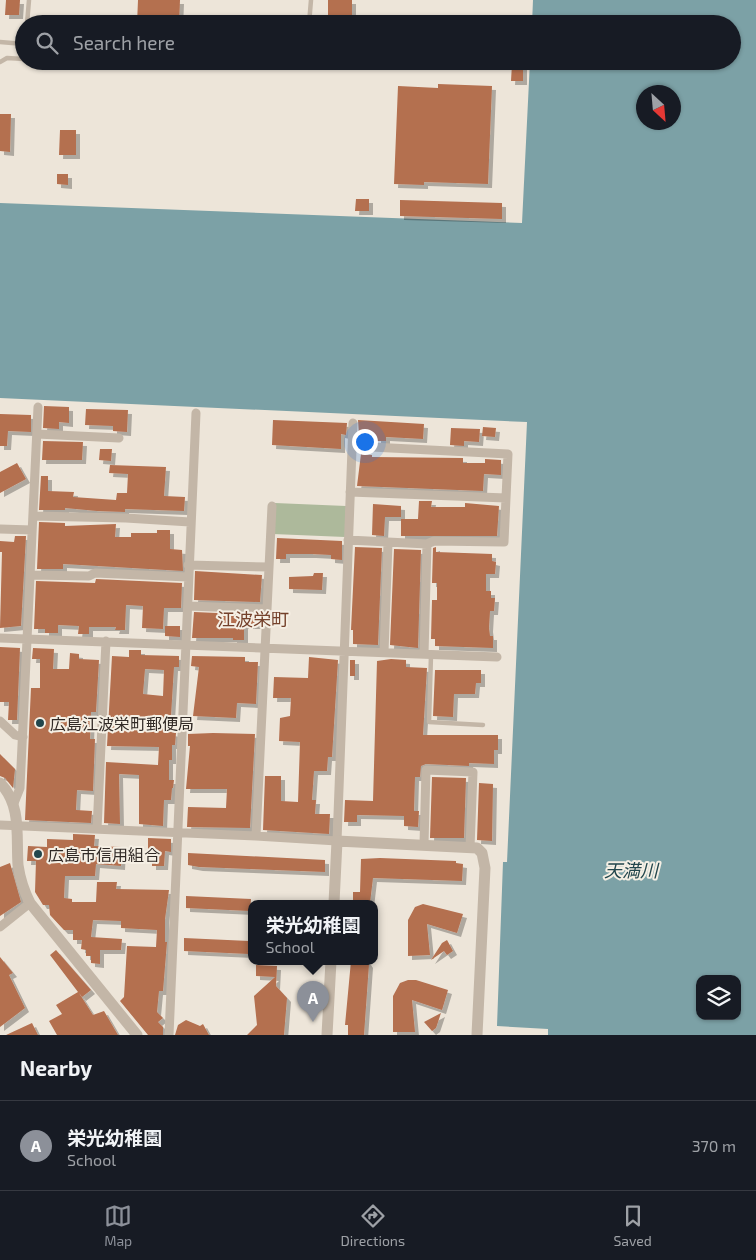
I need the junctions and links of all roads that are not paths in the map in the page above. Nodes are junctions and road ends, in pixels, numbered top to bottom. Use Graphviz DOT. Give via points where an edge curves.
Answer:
graph roads {
  1 [pos="29,0"];
  2 [pos="311,0"];
  3 [pos="28,15"];
  4 [pos="310,15"];
  5 [pos="0,42"];
  6 [pos="15,43"];
  7 [pos="15,58"];
  8 [pos="0,62"];
  9 [pos="38,407"];
  10 [pos="196,413"];
  11 [pos="353,423"];
  12 [pos="37,434"];
  13 [pos="119,438"];
  14 [pos="352,446"];
  15 [pos="350,492"];
  16 [pos="506,498"];
  17 [pos="272,506"];
  18 [pos="33,516"];
  19 [pos="190,522"];
  20 [pos="0,528"];
  21 [pos="32,530"];
  22 [pos="348,540"];
  23 [pos="388,543"];
  24 [pos="427,544"];
  25 [pos="188,565"];
  26 [pos="269,567"];
  27 [pos="30,575"];
  28 [pos="188,577"];
  29 [pos="188,606"];
  30 [pos="266,609"];
  31 [pos="0,638"];
  32 [pos="27,639"];
  33 [pos="106,642"];
  34 [pos="187,645"];
  35 [pos="265,647"];
  36 [pos="343,652"];
  37 [pos="384,652"];
  38 [pos="427,654"];
  39 [pos="498,657"];
  40 [pos="0,721"];
  41 [pos="483,725"];
  42 [pos="23,737"];
  43 [pos="0,783"];
  44 [pos="14,803"];
  45 [pos="16,824"];
  46 [pos="0,825"];
  47 [pos="98,829"];
  48 [pos="178,832"];
  49 [pos="256,836"];
  50 [pos="337,841"];
  51 [pos="424,844"];
  52 [pos="470,847"];
  53 [pos="334,900"];
  54 [pos="30,903"];
  55 [pos="0,927"];
  56 [pos="331,965"];
  57 [pos="137,1035"];
  58 [pos="169,1035"];
  59 [pos="327,1035"];
  60 [pos="477,1035"];
  1 -- 3 [label="lane"];
  2 -- 4 [label="lane"];
  5 -- 6 [label="lane"];
  7 -- 8 [label="lane"];
  9 -- 12 [label="street"];
  10 -- 19 [label="street"];
  11 -- 14 [label="street"];
  12 -- 13 [label="street"];
  12 -- 18 [label="street"];
  14 -- 15 [label="street"];
  14 -- 16 [label="street" via="508,454"];
  15 -- 16 [label="street"];
  15 -- 22 [label="street"];
  16 -- 24 [label="street" via="504,542 434,541"];
  17 -- 26 [label="street"];
  18 -- 19 [label="street"];
  18 -- 21 [label="street"];
  19 -- 25 [label="street"];
  20 -- 21 [label="street"];
  21 -- 27 [label="street"];
  22 -- 23 [label="street"];
  22 -- 36 [label="street"];
  23 -- 24 [label="street"];
  23 -- 37 [label="street"];
  24 -- 38 [label="street"];
  25 -- 26 [label="street"];
  25 -- 28 [label="street"];
  26 -- 30 [label="street"];
  27 -- 28 [label="street" via="89,576 95,573"];
  27 -- 32 [label="street"];
  28 -- 29 [label="street"];
  29 -- 30 [label="street"];
  29 -- 34 [label="street"];
  30 -- 35 [label="street"];
  31 -- 32 [label="street"];
  32 -- 33 [label="street"];
  32 -- 42 [label="street"];
  33 -- 34 [label="street"];
  33 -- 47 [label="street"];
  34 -- 35 [label="street"];
  34 -- 48 [label="street"];
  35 -- 36 [label="street"];
  35 -- 49 [label="street"];
  36 -- 37 [label="street"];
  36 -- 50 [label="street"];
  37 -- 38 [label="street"];
  38 -- 39 [label="street"];
  38 -- 41 [label="lane" via="429,722"];
  40 -- 42 [label="street" via="15,735"];
  42 -- 44 [label="street" via="20,788"];
  43 -- 44 [label="street"];
  44 -- 45 [label="street"];
  45 -- 46 [label="street"];
  45 -- 47 [label="street"];
  45 -- 54 [label="street" via="19,868"];
  47 -- 48 [label="street"];
  48 -- 49 [label="street"];
  48 -- 58 [label="street"];
  49 -- 50 [label="street"];
  50 -- 51 [label="street"];
  50 -- 53 [label="street"];
  51 -- 52 [label="street"];
  51 -- 52 [label="street" via="426,770 473,772"];
  52 -- 60 [label="street" via="482,853 484,868"];
  54 -- 55 [label="street"];
  54 -- 57 [label="street"];
  56 -- 59 [label="street"];
}
